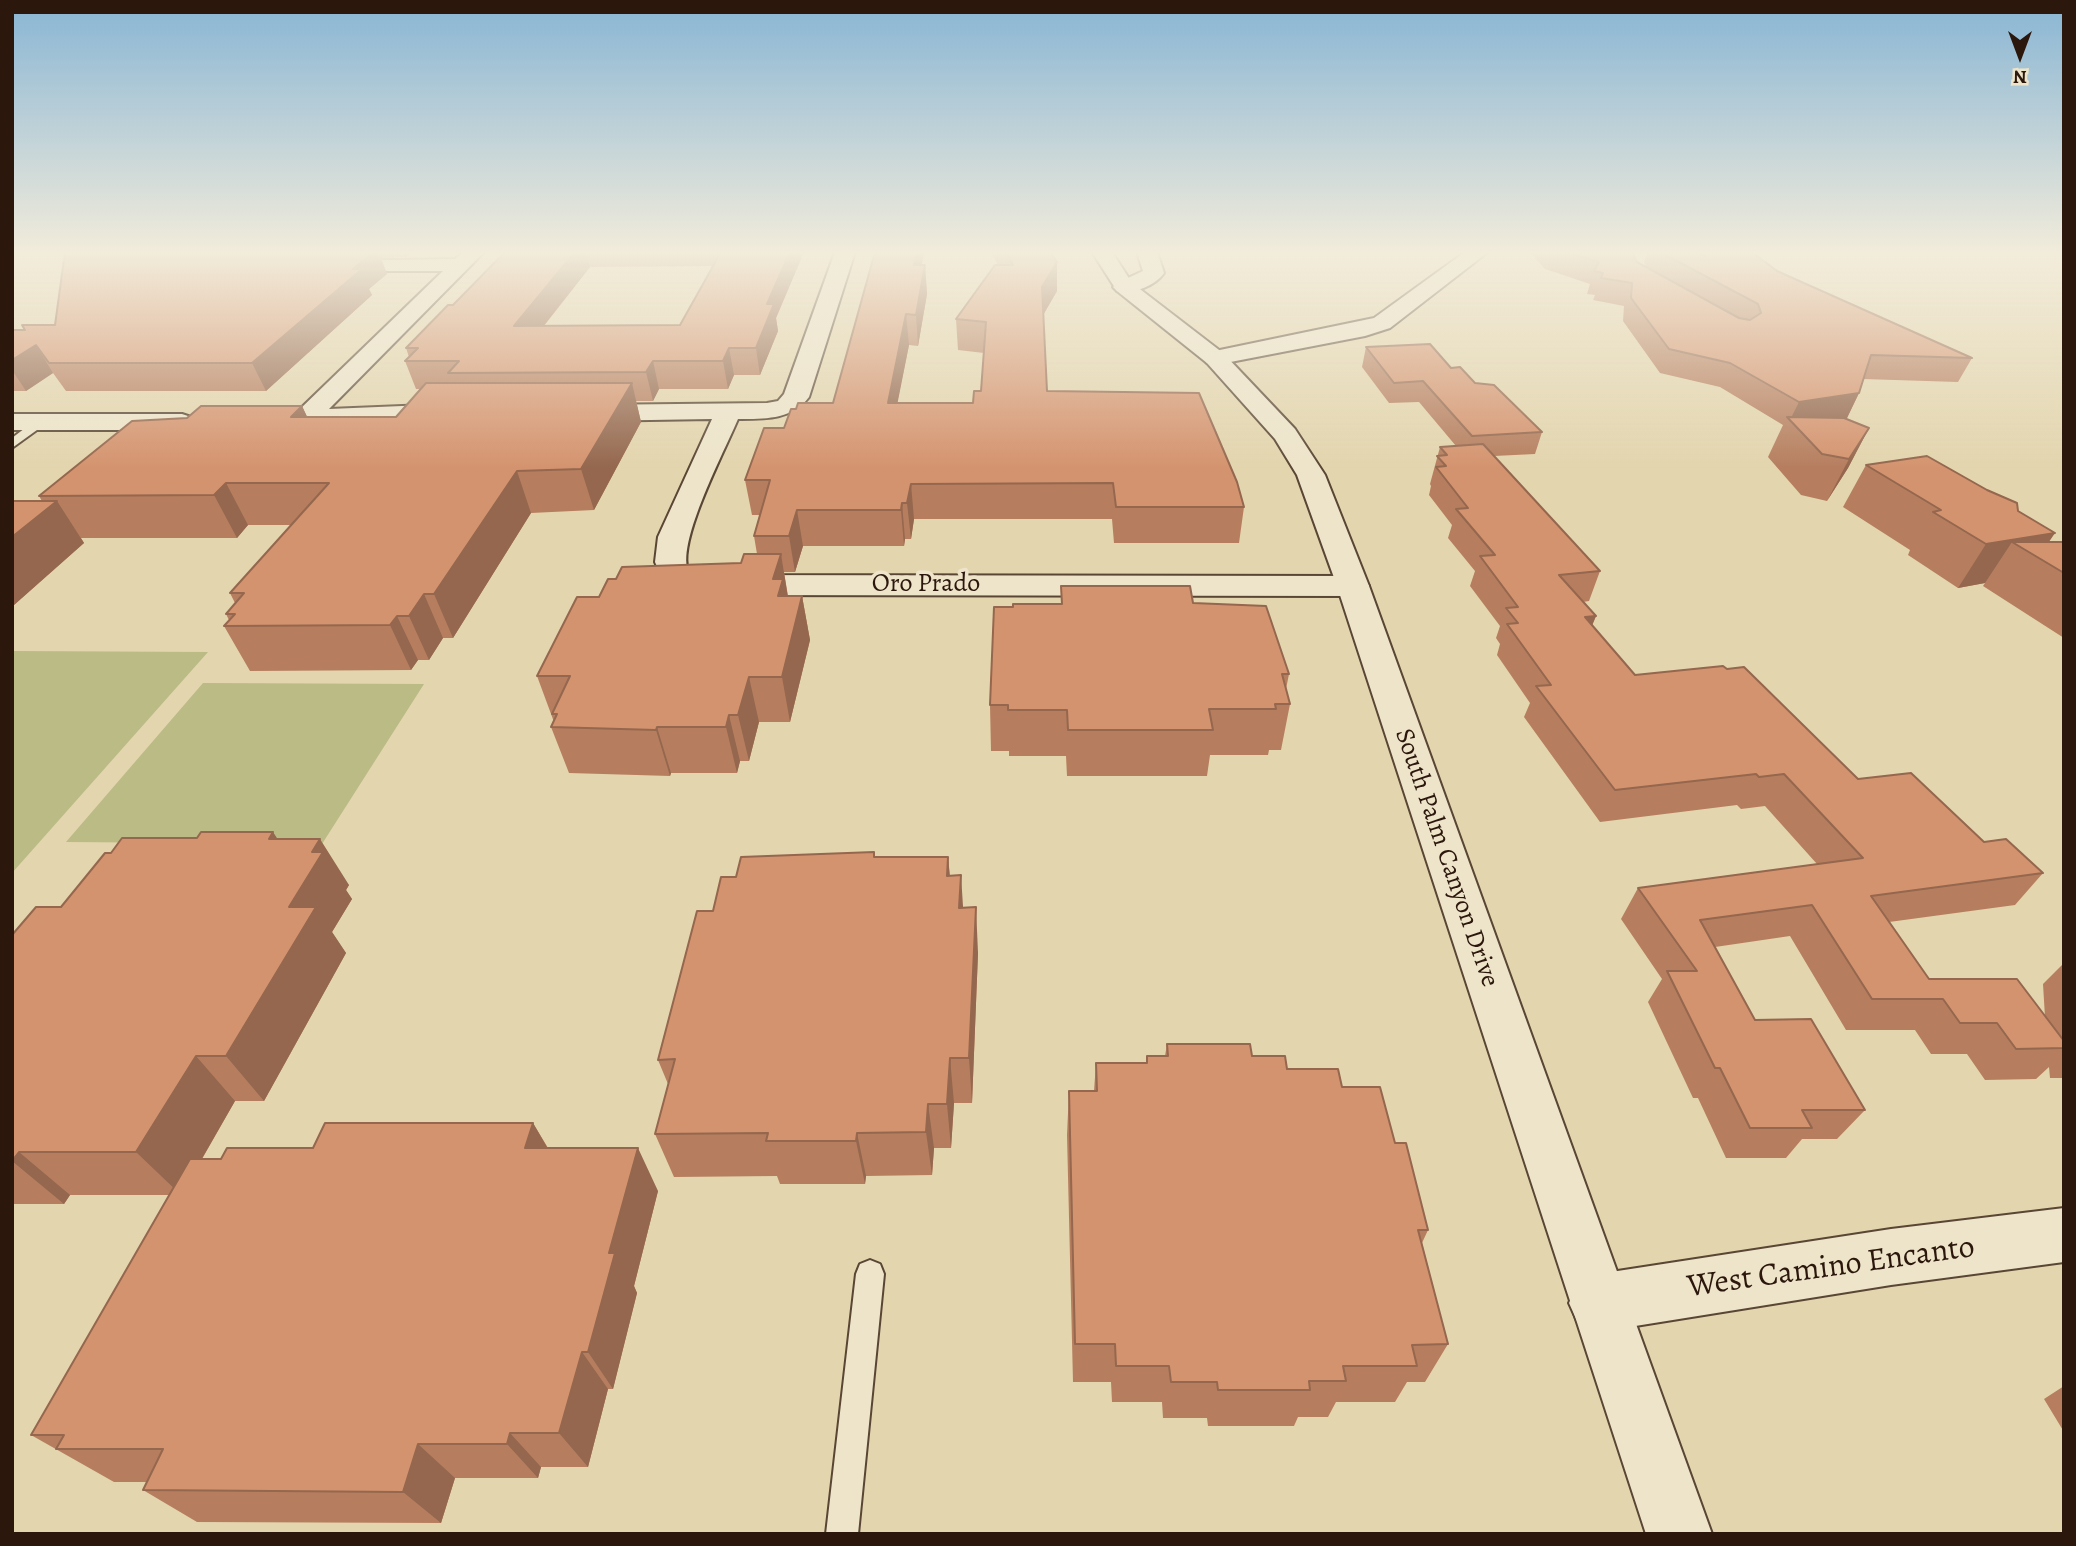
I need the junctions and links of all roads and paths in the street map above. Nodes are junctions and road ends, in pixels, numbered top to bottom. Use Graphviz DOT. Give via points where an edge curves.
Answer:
graph roads {
  1 [pos="400,324"];
  2 [pos="821,324"];
  3 [pos="1172,324"];
  4 [pos="1379,324"];
  5 [pos="1215,358"];
  6 [pos="475,412"];
  7 [pos="559,413"];
  8 [pos="727,414"];
  9 [pos="306,417"];
  10 [pos="12,422"];
  11 [pos="42,422"];
  12 [pos="12,444"];
  13 [pos="1353,586"];
  14 [pos="2064,1235"];
  15 [pos="870,1274"];
  16 [pos="1598,1303"];
  17 [pos="842,1534"];
  18 [pos="1679,1534"];
  1 -- 9 [label="street"];
  2 -- 8 [label="street" via="796,397 787,407"];
  3 -- 5 [label="street, South Palm Canyon Drive"];
  4 -- 5 [label="street"];
  5 -- 13 [label="street, South Palm Canyon Drive" via="1286,435 1311,475"];
  6 -- 9 [label="street"];
  7 -- 8 [label="street"];
  8 -- 13 [label="street, Oro Prado" via="673,537 670,562 675,576 715,585"];
  9 -- 11 [label="street"];
  10 -- 11 [label="street"];
  11 -- 12 [label="lane"];
  13 -- 16 [label="street, South Palm Canyon Drive"];
  14 -- 16 [label="street, West Camino Encanto"];
  15 -- 17 [label="lane"];
  16 -- 18 [label="street, South Palm Canyon Drive"];
}
